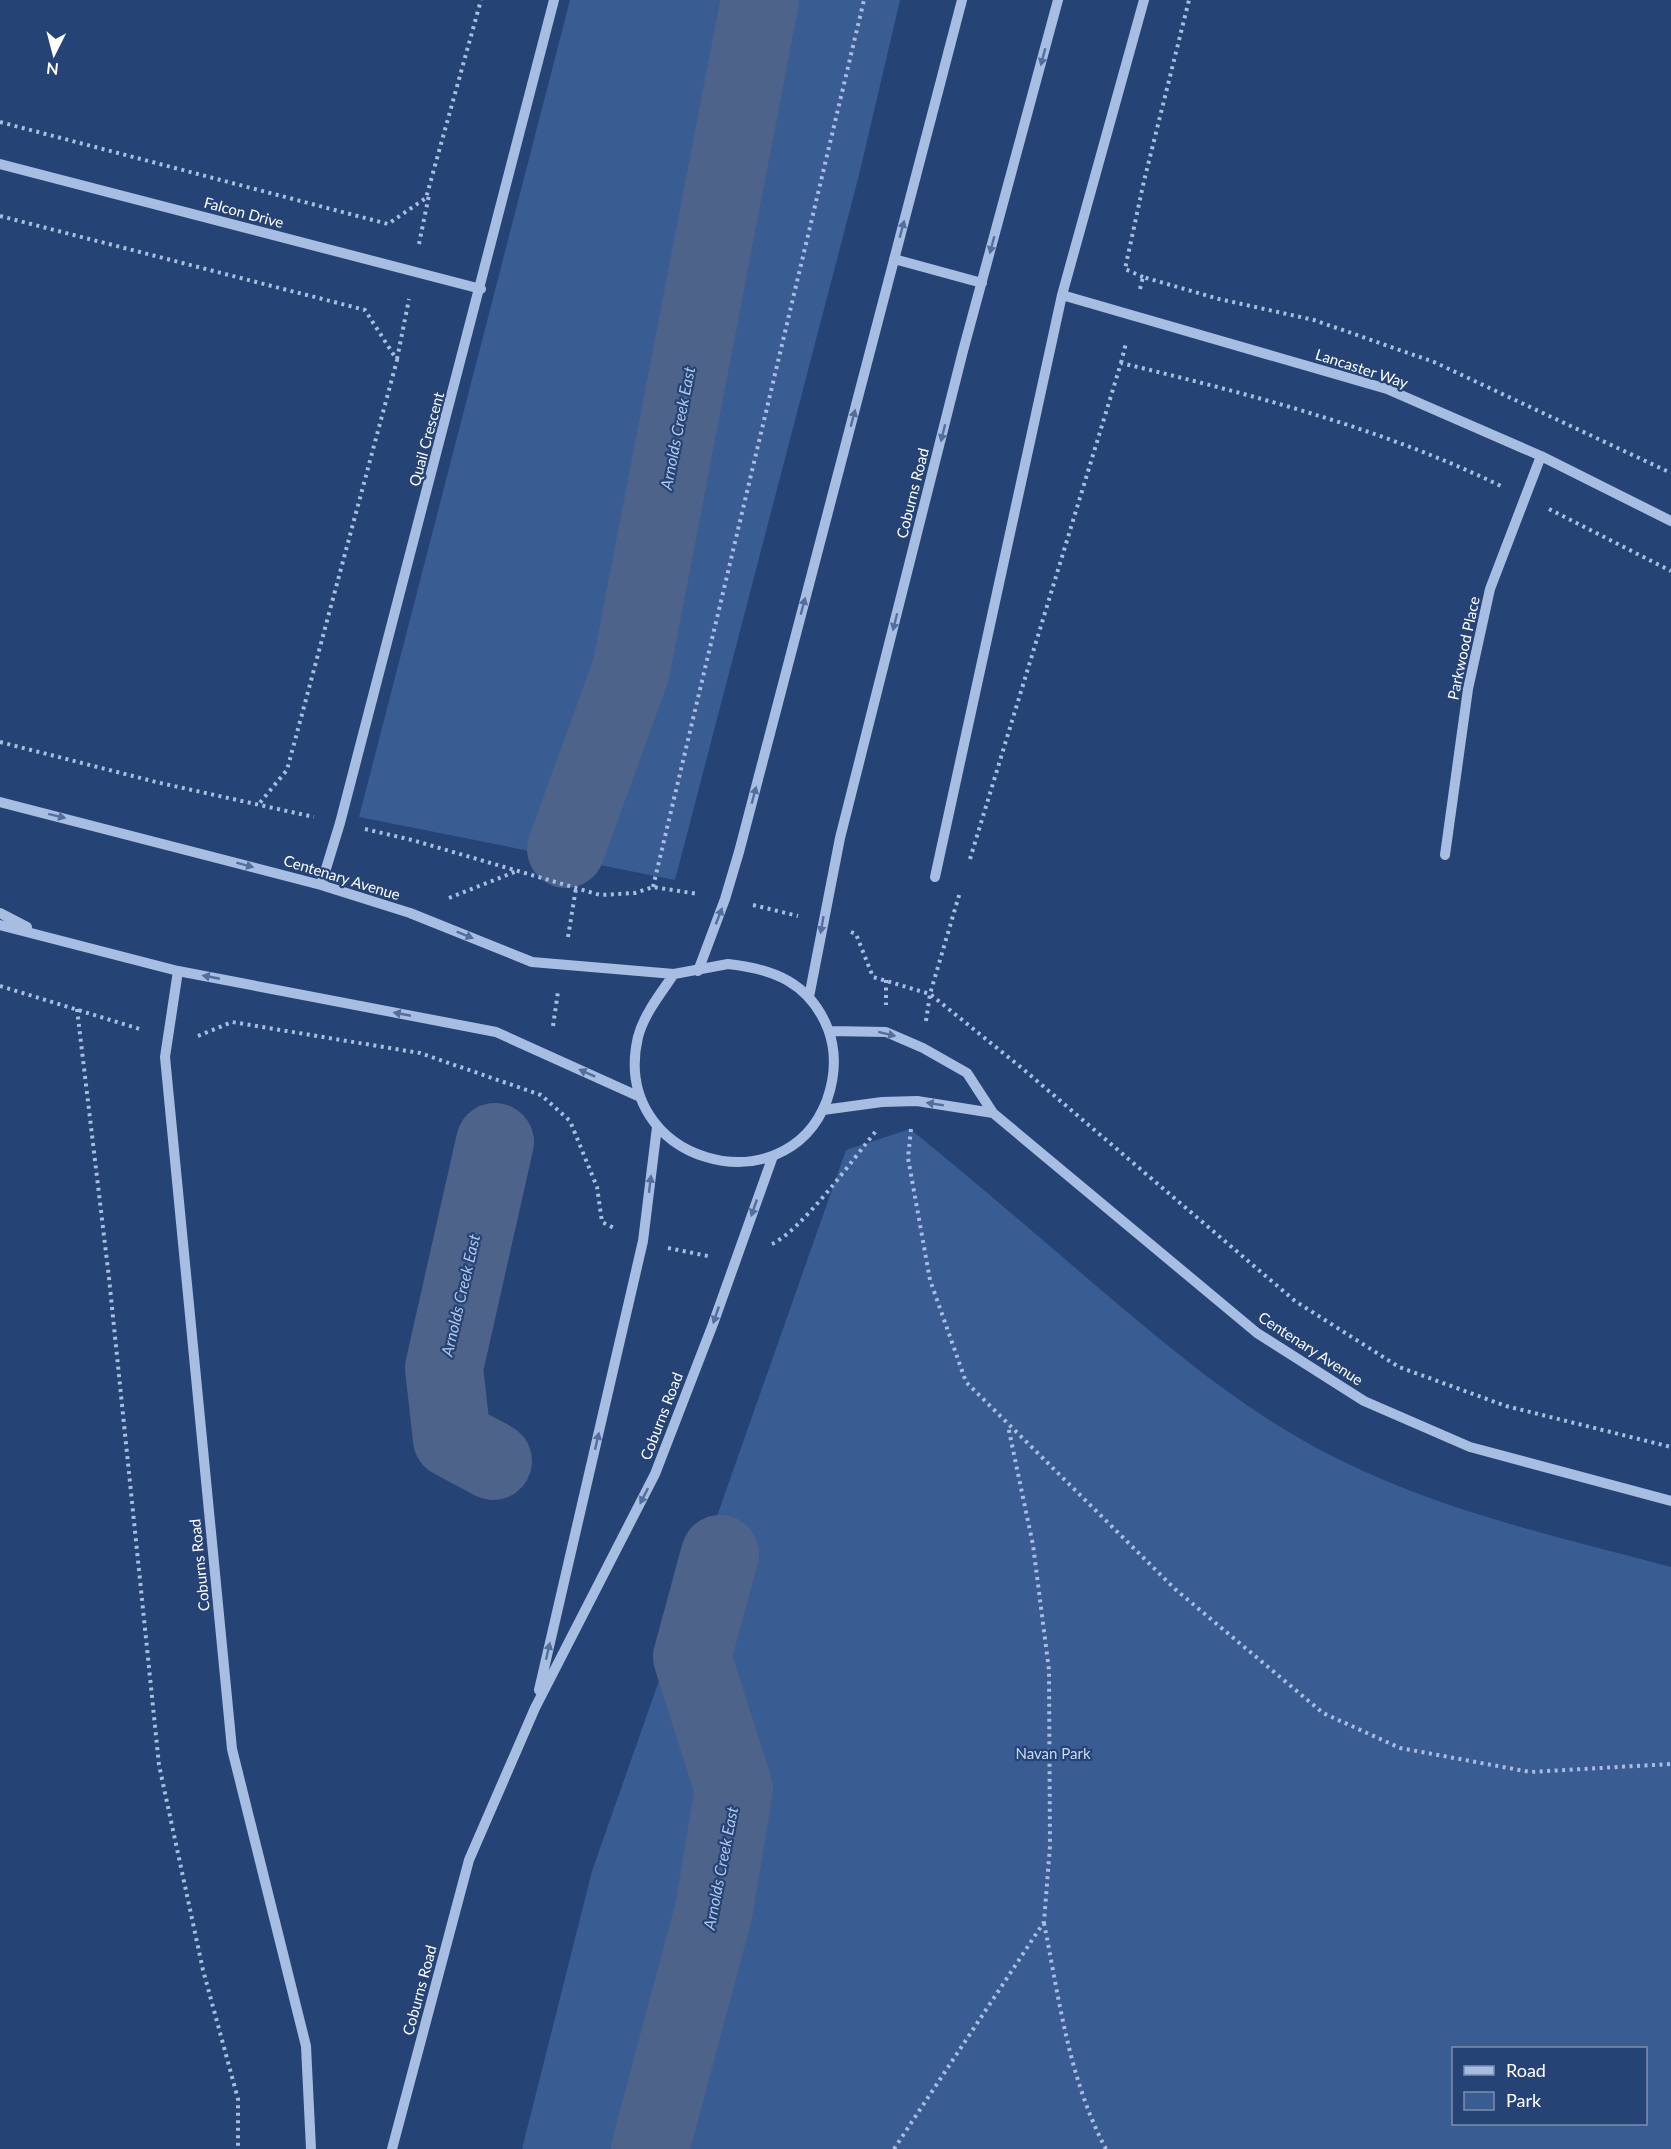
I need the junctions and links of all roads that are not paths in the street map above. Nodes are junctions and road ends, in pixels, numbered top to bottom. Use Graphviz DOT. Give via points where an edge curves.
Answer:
graph roads {
  1 [pos="554,0"];
  2 [pos="962,0"];
  3 [pos="1058,0"];
  4 [pos="1144,0"];
  5 [pos="0,164"];
  6 [pos="894,260"];
  7 [pos="982,283"];
  8 [pos="480,289"];
  9 [pos="1062,295"];
  10 [pos="1541,456"];
  11 [pos="1671,521"];
  12 [pos="0,801"];
  13 [pos="1445,855"];
  14 [pos="934,877"];
  15 [pos="321,885"];
  16 [pos="0,913"];
  17 [pos="0,925"];
  18 [pos="43,936"];
  19 [pos="178,971"];
  20 [pos="698,971"];
  21 [pos="674,974"];
  22 [pos="809,997"];
  23 [pos="829,1031"];
  24 [pos="640,1097"];
  25 [pos="823,1110"];
  26 [pos="993,1113"];
  27 [pos="657,1127"];
  28 [pos="772,1156"];
  29 [pos="1671,1501"];
  30 [pos="535,1708"];
  31 [pos="311,2149"];
  32 [pos="392,2149"];
  1 -- 8 [label="street, Quail Crescent"];
  6 -- 2 [label="street, one-way"];
  3 -- 7 [label="street, Coburns Road, one-way"];
  4 -- 9 [label="street"];
  5 -- 8 [label="street, Falcon Drive"];
  6 -- 7 [label="street"];
  20 -- 6 [label="street, one-way" via="726,899 739,852"];
  7 -- 22 [label="street, Coburns Road, one-way" via="840,838"];
  8 -- 15 [label="street, Quail Crescent"];
  9 -- 10 [label="street, Lancaster Way" via="1387,389"];
  9 -- 14 [label="street"];
  10 -- 11 [label="street, Lancaster Way"];
  10 -- 13 [label="street, Parkwood Place" via="1490,589 1468,689"];
  12 -- 15 [label="street, Centenary Avenue, one-way"];
  15 -- 21 [label="street, Centenary Avenue, one-way" via="410,913 532,962"];
  16 -- 18 [label="street"];
  17 -- 18 [label="street"];
  18 -- 19 [label="street"];
  24 -- 19 [label="street, one-way" via="496,1032"];
  19 -- 31 [label="street, Coburns Road" via="165,1057 232,1749 306,2046"];
  20 -- 21 [label="street"];
  20 -- 22 [label="street" via="728,964 758,967 786,978"];
  21 -- 24 [label="street" via="639,1035 634,1066"];
  22 -- 23 [label="street"];
  23 -- 25 [label="street" via="835,1058 832,1085"];
  23 -- 26 [label="street, Centenary Avenue, one-way" via="886,1032 923,1048 967,1073"];
  24 -- 27 [label="street"];
  26 -- 25 [label="street, one-way" via="917,1101"];
  25 -- 28 [label="street" via="801,1138"];
  26 -- 29 [label="street, Centenary Avenue" via="1257,1333 1364,1401 1470,1447"];
  27 -- 28 [label="street" via="681,1148 710,1160 741,1163"];
  30 -- 27 [label="street, Coburns Road, one-way" via="643,1241"];
  28 -- 30 [label="street, Coburns Road, one-way" via="655,1474"];
  30 -- 32 [label="street, Coburns Road" via="469,1860"];
}
